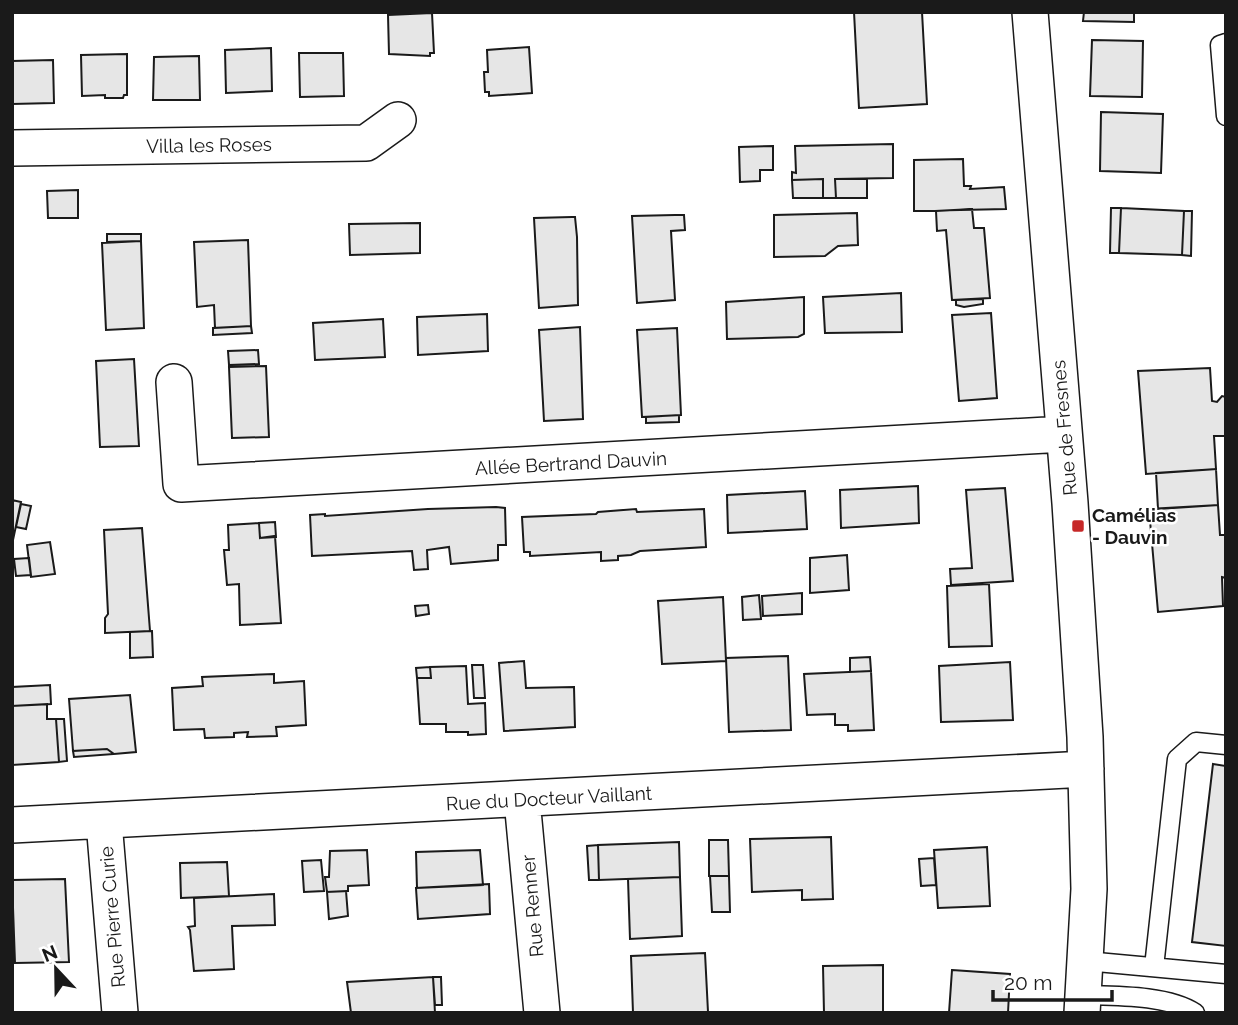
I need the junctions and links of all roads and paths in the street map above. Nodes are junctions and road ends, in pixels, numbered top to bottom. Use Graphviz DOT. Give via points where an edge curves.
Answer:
graph roads {
  1 [pos="1030,12"];
  2 [pos="1226,43"];
  3 [pos="1226,116"];
  4 [pos="398,120"];
  5 [pos="12,148"];
  6 [pos="174,382"];
  7 [pos="1064,435"];
  8 [pos="1226,745"];
  9 [pos="1086,769"];
  10 [pos="523,800"];
  11 [pos="104,822"];
  12 [pos="12,825"];
  13 [pos="1154,967"];
  14 [pos="1226,974"];
  15 [pos="1084,990"];
  16 [pos="120,1013"];
  17 [pos="542,1013"];
  18 [pos="1195,1013"];
  1 -- 7 [label="street, Rue de Fresnes"];
  2 -- 3 [label="lane" via="1220,45"];
  4 -- 5 [label="street, Villa les Roses" via="366,144"];
  6 -- 7 [label="street, Allée Bertrand Dauvin" via="181,484"];
  7 -- 9 [label="street, Rue de Fresnes"];
  8 -- 13 [label="lane" via="1196,742 1177,759"];
  9 -- 10 [label="street, Rue du Docteur Vaillant"];
  9 -- 15 [label="street, Rue de Fresnes" via="1089,889"];
  10 -- 11 [label="street, Rue du Docteur Vaillant"];
  10 -- 17 [label="street, Rue Renner"];
  11 -- 12 [label="street, Rue du Docteur Vaillant"];
  11 -- 16 [label="street, Rue Pierre Curie"];
  13 -- 14 [label="lane"];
  13 -- 15 [label="lane"];
  15 -- 18 [label="lane" via="1182,1004"];
}
